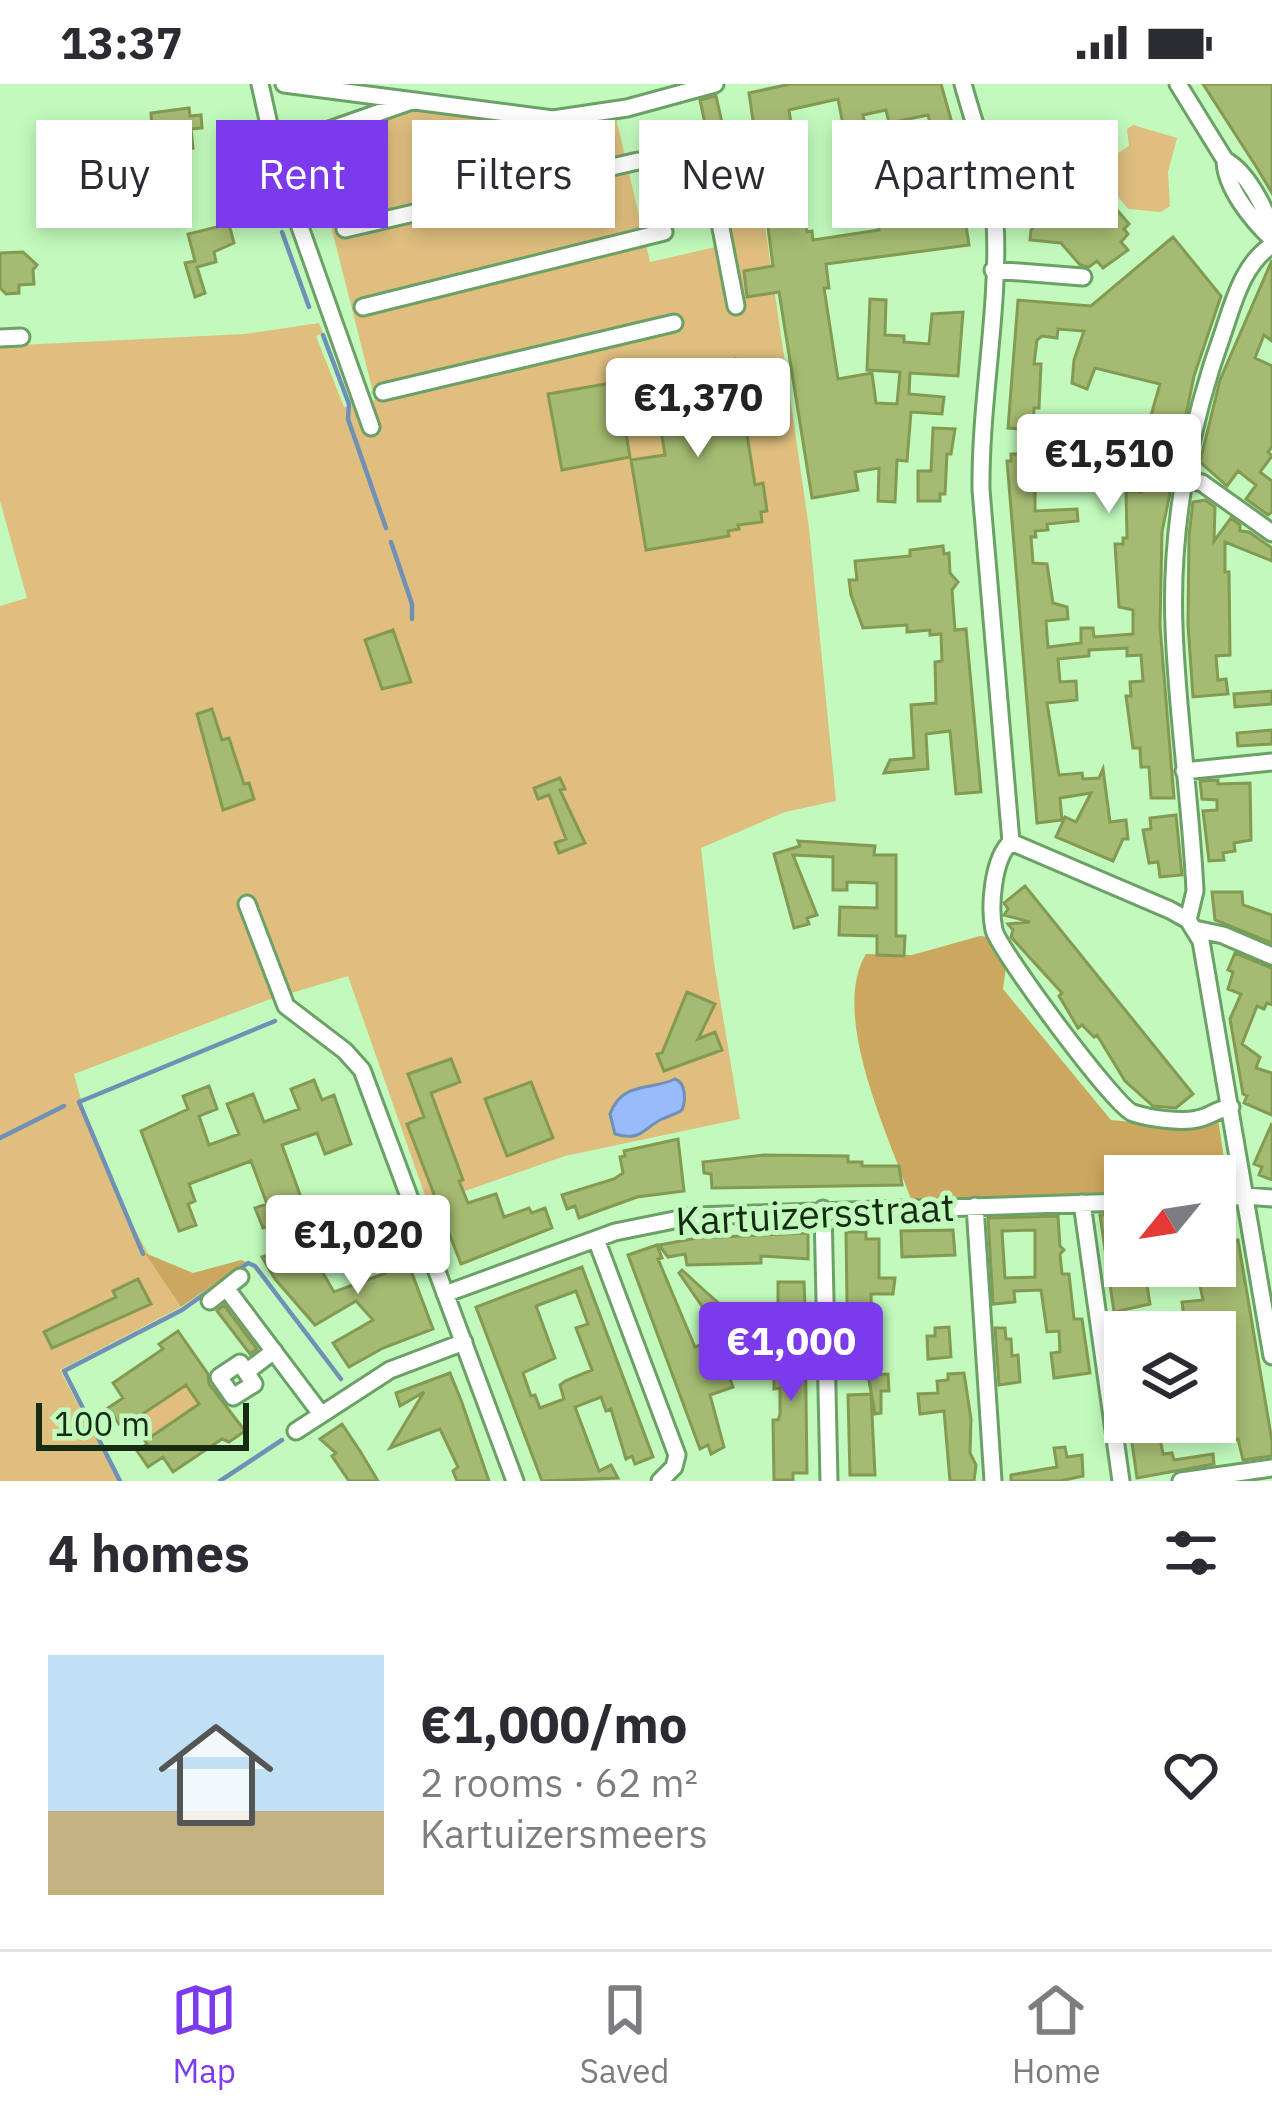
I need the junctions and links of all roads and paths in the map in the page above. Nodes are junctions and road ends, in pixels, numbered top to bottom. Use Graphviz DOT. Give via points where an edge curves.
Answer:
graph roads {
  1 [pos="260,84"];
  2 [pos="284,84"];
  3 [pos="715,84"];
  4 [pos="963,84"];
  5 [pos="1178,86"];
  6 [pos="421,103"];
  7 [pos="268,120"];
  8 [pos="362,120"];
  9 [pos="638,161"];
  10 [pos="302,228"];
  11 [pos="721,228"];
  12 [pos="345,229"];
  13 [pos="664,232"];
  14 [pos="1272,238"];
  15 [pos="993,270"];
  16 [pos="1083,277"];
  17 [pos="736,306"];
  18 [pos="363,307"];
  19 [pos="674,323"];
  20 [pos="20,337"];
  21 [pos="0,338"];
  22 [pos="383,392"];
  23 [pos="371,427"];
  24 [pos="1185,478"];
  25 [pos="1272,533"];
  26 [pos="1272,762"];
  27 [pos="1184,771"];
  28 [pos="1011,842"];
  29 [pos="247,904"];
  30 [pos="1192,925"];
  31 [pos="1272,956"];
  32 [pos="1231,1106"];
  33 [pos="1246,1196"];
  34 [pos="1236,1197"];
  35 [pos="1272,1198"];
  36 [pos="1104,1202"];
  37 [pos="1082,1203"];
  38 [pos="975,1206"];
  39 [pos="824,1209"];
  40 [pos="596,1239"];
  41 [pos="240,1277"];
  42 [pos="226,1288"];
  43 [pos="445,1294"];
  44 [pos="210,1301"];
  45 [pos="464,1342"];
  46 [pos="274,1351"];
  47 [pos="1272,1356"];
  48 [pos="246,1372"];
  49 [pos="321,1414"];
  50 [pos="296,1431"];
  51 [pos="1272,1468"];
  52 [pos="826,1478"];
  53 [pos="515,1481"];
  54 [pos="660,1481"];
  55 [pos="993,1481"];
  56 [pos="1121,1481"];
  57 [pos="1181,1481"];
  1 -- 7 [label="street"];
  2 -- 6 [label="street"];
  3 -- 6 [label="street" via="553,119"];
  4 -- 15 [label="street" via="994,203"];
  5 -- 14 [label="street"];
  6 -- 8 [label="street"];
  9 -- 12 [label="street"];
  10 -- 23 [label="street"];
  11 -- 17 [label="street"];
  13 -- 18 [label="street"];
  14 -- 24 [label="street" via="1233,304"];
  15 -- 16 [label="street"];
  15 -- 28 [label="street" via="981,490"];
  19 -- 22 [label="street"];
  20 -- 21 [label="street"];
  24 -- 25 [label="street"];
  24 -- 27 [label="street" via="1174,624"];
  26 -- 27 [label="street"];
  27 -- 30 [label="street"];
  28 -- 30 [label="street"];
  28 -- 32 [label="street" via="998,864 995,934 1120,1104 1194,1120"];
  29 -- 43 [label="street" via="286,1006 362,1070"];
  30 -- 31 [label="street"];
  30 -- 32 [label="street"];
  32 -- 33 [label="street"];
  33 -- 34 [label="street"];
  33 -- 35 [label="street"];
  33 -- 47 [label="street"];
  36 -- 37 [label="street, Kartuizersstraat"];
  37 -- 38 [label="street, Kartuizersstraat"];
  37 -- 56 [label="street"];
  38 -- 39 [label="street, Kartuizersstraat"];
  38 -- 55 [label="street"];
  39 -- 40 [label="street, Kartuizersstraat" via="648,1222"];
  39 -- 52 [label="street"];
  40 -- 43 [label="street, Kartuizersstraat"];
  40 -- 54 [label="street" via="676,1455"];
  41 -- 42 [label="street"];
  42 -- 44 [label="street"];
  42 -- 46 [label="street"];
  43 -- 45 [label="street"];
  45 -- 49 [label="street" via="390,1370"];
  45 -- 53 [label="street"];
  46 -- 48 [label="street"];
  46 -- 49 [label="street"];
  49 -- 50 [label="street"];
  51 -- 57 [label="street"];
}
